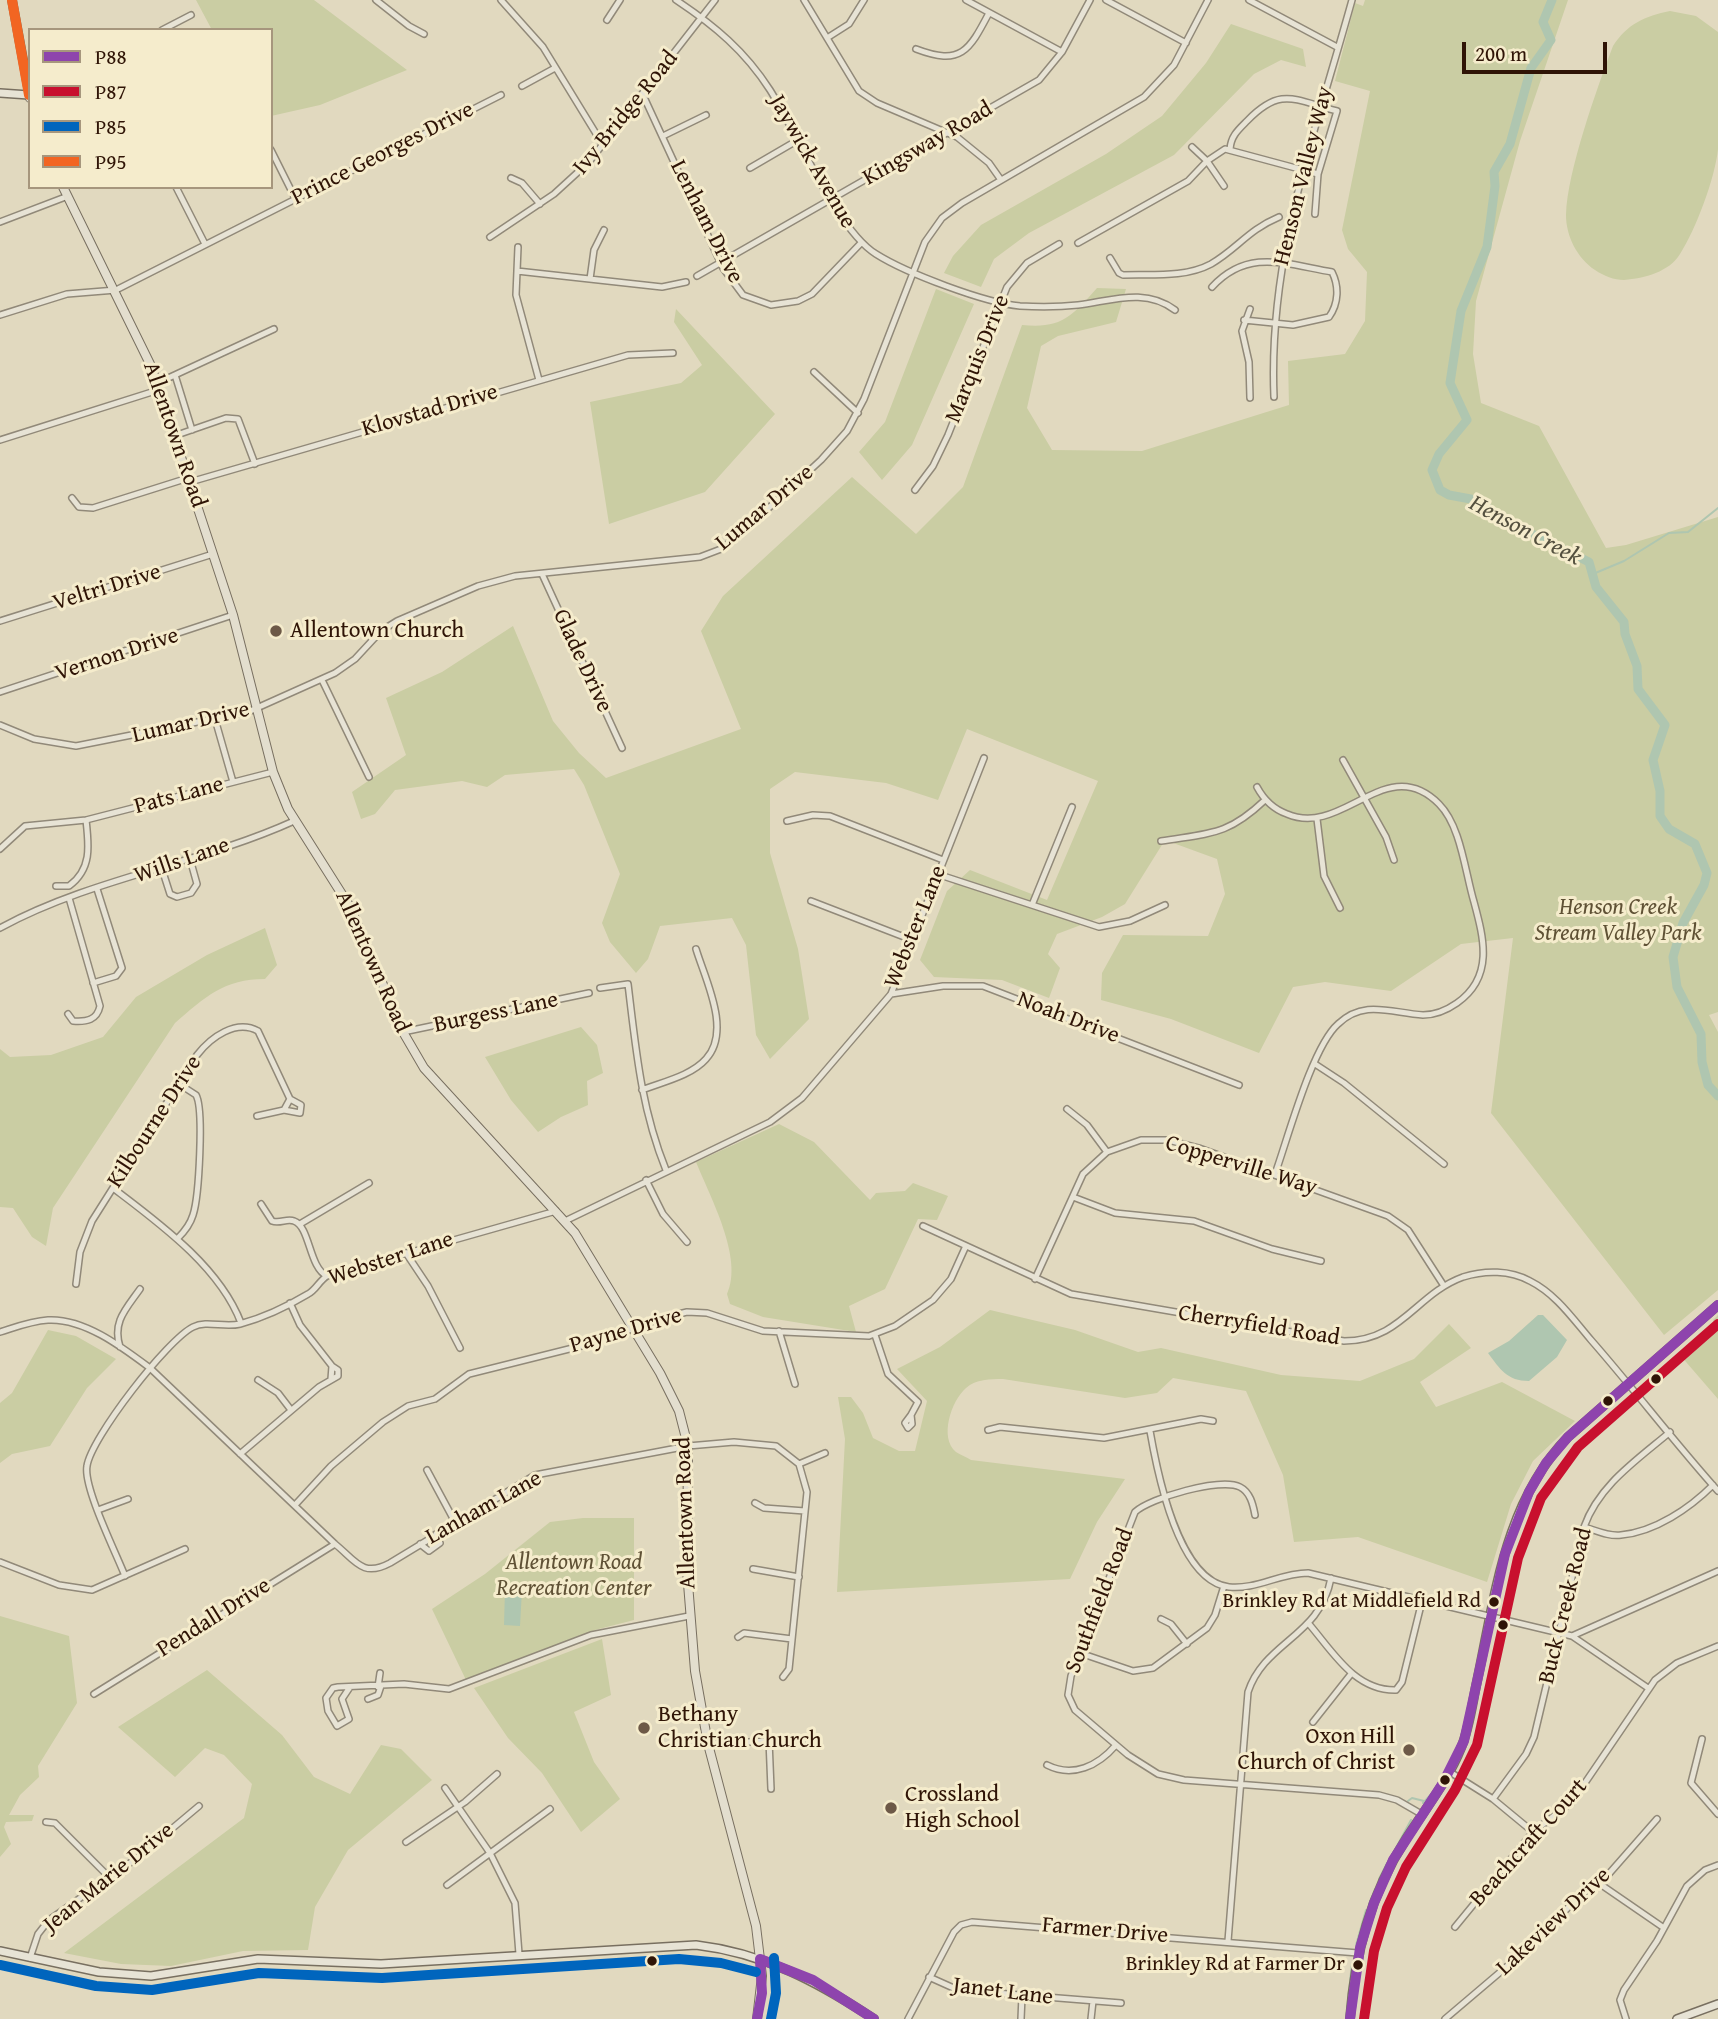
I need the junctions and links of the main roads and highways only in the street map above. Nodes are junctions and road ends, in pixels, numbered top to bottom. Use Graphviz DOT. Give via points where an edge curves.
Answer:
graph roads {
  1 [pos="12,0"];
  2 [pos="28,85"];
  3 [pos="0,93"];
  4 [pos="28,96"];
  5 [pos="64,189"];
  6 [pos="1718,1304"];
  7 [pos="0,1951"];
  8 [pos="760,1959"];
  9 [pos="1718,2004"];
  10 [pos="757,2019"];
  11 [pos="874,2019"];
  12 [pos="1350,2019"];
  13 [pos="1677,2019"];
  1 -- 2 [label="main road"];
  3 -- 4 [label="main road"];
  5 -- 8 [label="main road, Allentown Road" via="116,290 157,386 233,615 273,772 295,821 350,907 403,1032 424,1068 565,1221 592,1258 674,1398 688,1446 689,1616 695,1671"];
  6 -- 12 [label="main road" via="1558,1447 1533,1480 1513,1522 1462,1746 1382,1883 1365,1924"];
  7 -- 8 [label="main road" via="99,1972 151,1976 258,1959 359,1964 686,1945"];
  8 -- 10 [label="main road, Allentown Road"];
  8 -- 11 [label="main road" via="816,1982"];
  9 -- 13 [label="main road"];
}
